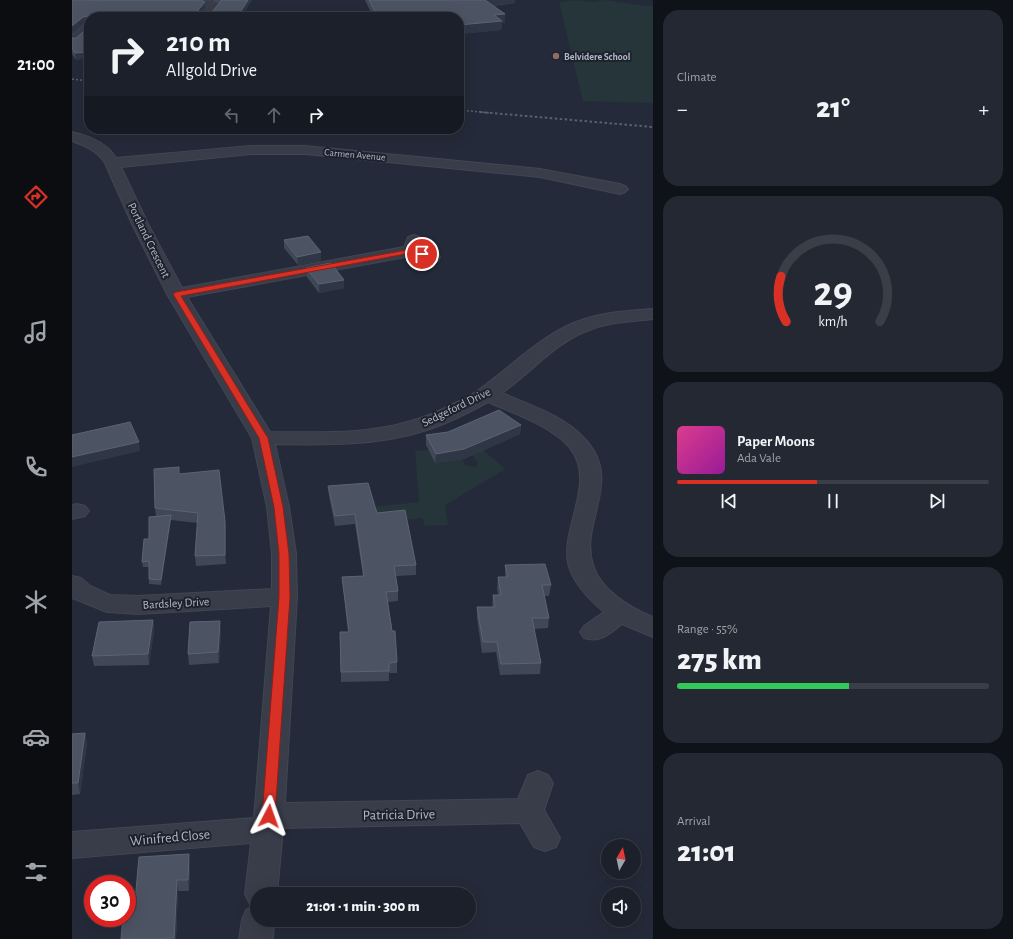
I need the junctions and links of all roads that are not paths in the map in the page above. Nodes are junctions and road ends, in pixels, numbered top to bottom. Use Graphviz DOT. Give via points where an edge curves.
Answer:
graph roads {
  1 [pos="200,0"];
  2 [pos="218,3"];
  3 [pos="210,12"];
  4 [pos="84,33"];
  5 [pos="76,43"];
  6 [pos="72,136"];
  7 [pos="112,163"];
  8 [pos="620,189"];
  9 [pos="432,258"];
  10 [pos="176,294"];
  11 [pos="653,314"];
  12 [pos="486,394"];
  13 [pos="263,438"];
  14 [pos="72,584"];
  15 [pos="284,597"];
  16 [pos="621,612"];
  17 [pos="653,628"];
  18 [pos="593,632"];
  19 [pos="538,783"];
  20 [pos="529,811"];
  21 [pos="268,822"];
  22 [pos="545,838"];
  23 [pos="72,845"];
  24 [pos="262,887"];
  25 [pos="257,927"];
  26 [pos="256,939"];
  1 -- 2 [label="street"];
  2 -- 3 [label="street"];
  4 -- 5 [label="street"];
  6 -- 7 [label="street, Portland Crescent" via="105,152"];
  7 -- 8 [label="street, Carmen Avenue" via="251,150 305,150 540,173 592,187"];
  7 -- 10 [label="street, Portland Crescent"];
  9 -- 10 [label="street" via="413,246"];
  10 -- 13 [label="street, Portland Crescent"];
  11 -- 12 [label="street, Sedgeford Drive" via="608,318 583,326 564,336"];
  12 -- 13 [label="street, Sedgeford Drive" via="439,418 412,428 343,438"];
  12 -- 16 [label="street" via="560,429 578,443 587,458 591,477 590,493 578,543 580,564 591,584"];
  13 -- 15 [label="street, Portland Crescent" via="278,507 284,554"];
  14 -- 15 [label="street, Bardsley Drive" via="82,592 107,603 138,605"];
  15 -- 21 [label="street, Portland Crescent"];
  16 -- 17 [label="street"];
  16 -- 18 [label="street"];
  19 -- 20 [label="street"];
  20 -- 21 [label="street, Patricia Drive"];
  20 -- 22 [label="street"];
  21 -- 23 [label="street, Winifred Close"];
  21 -- 24 [label="street, Portland Crescent"];
  25 -- 26 [label="street"];
}
